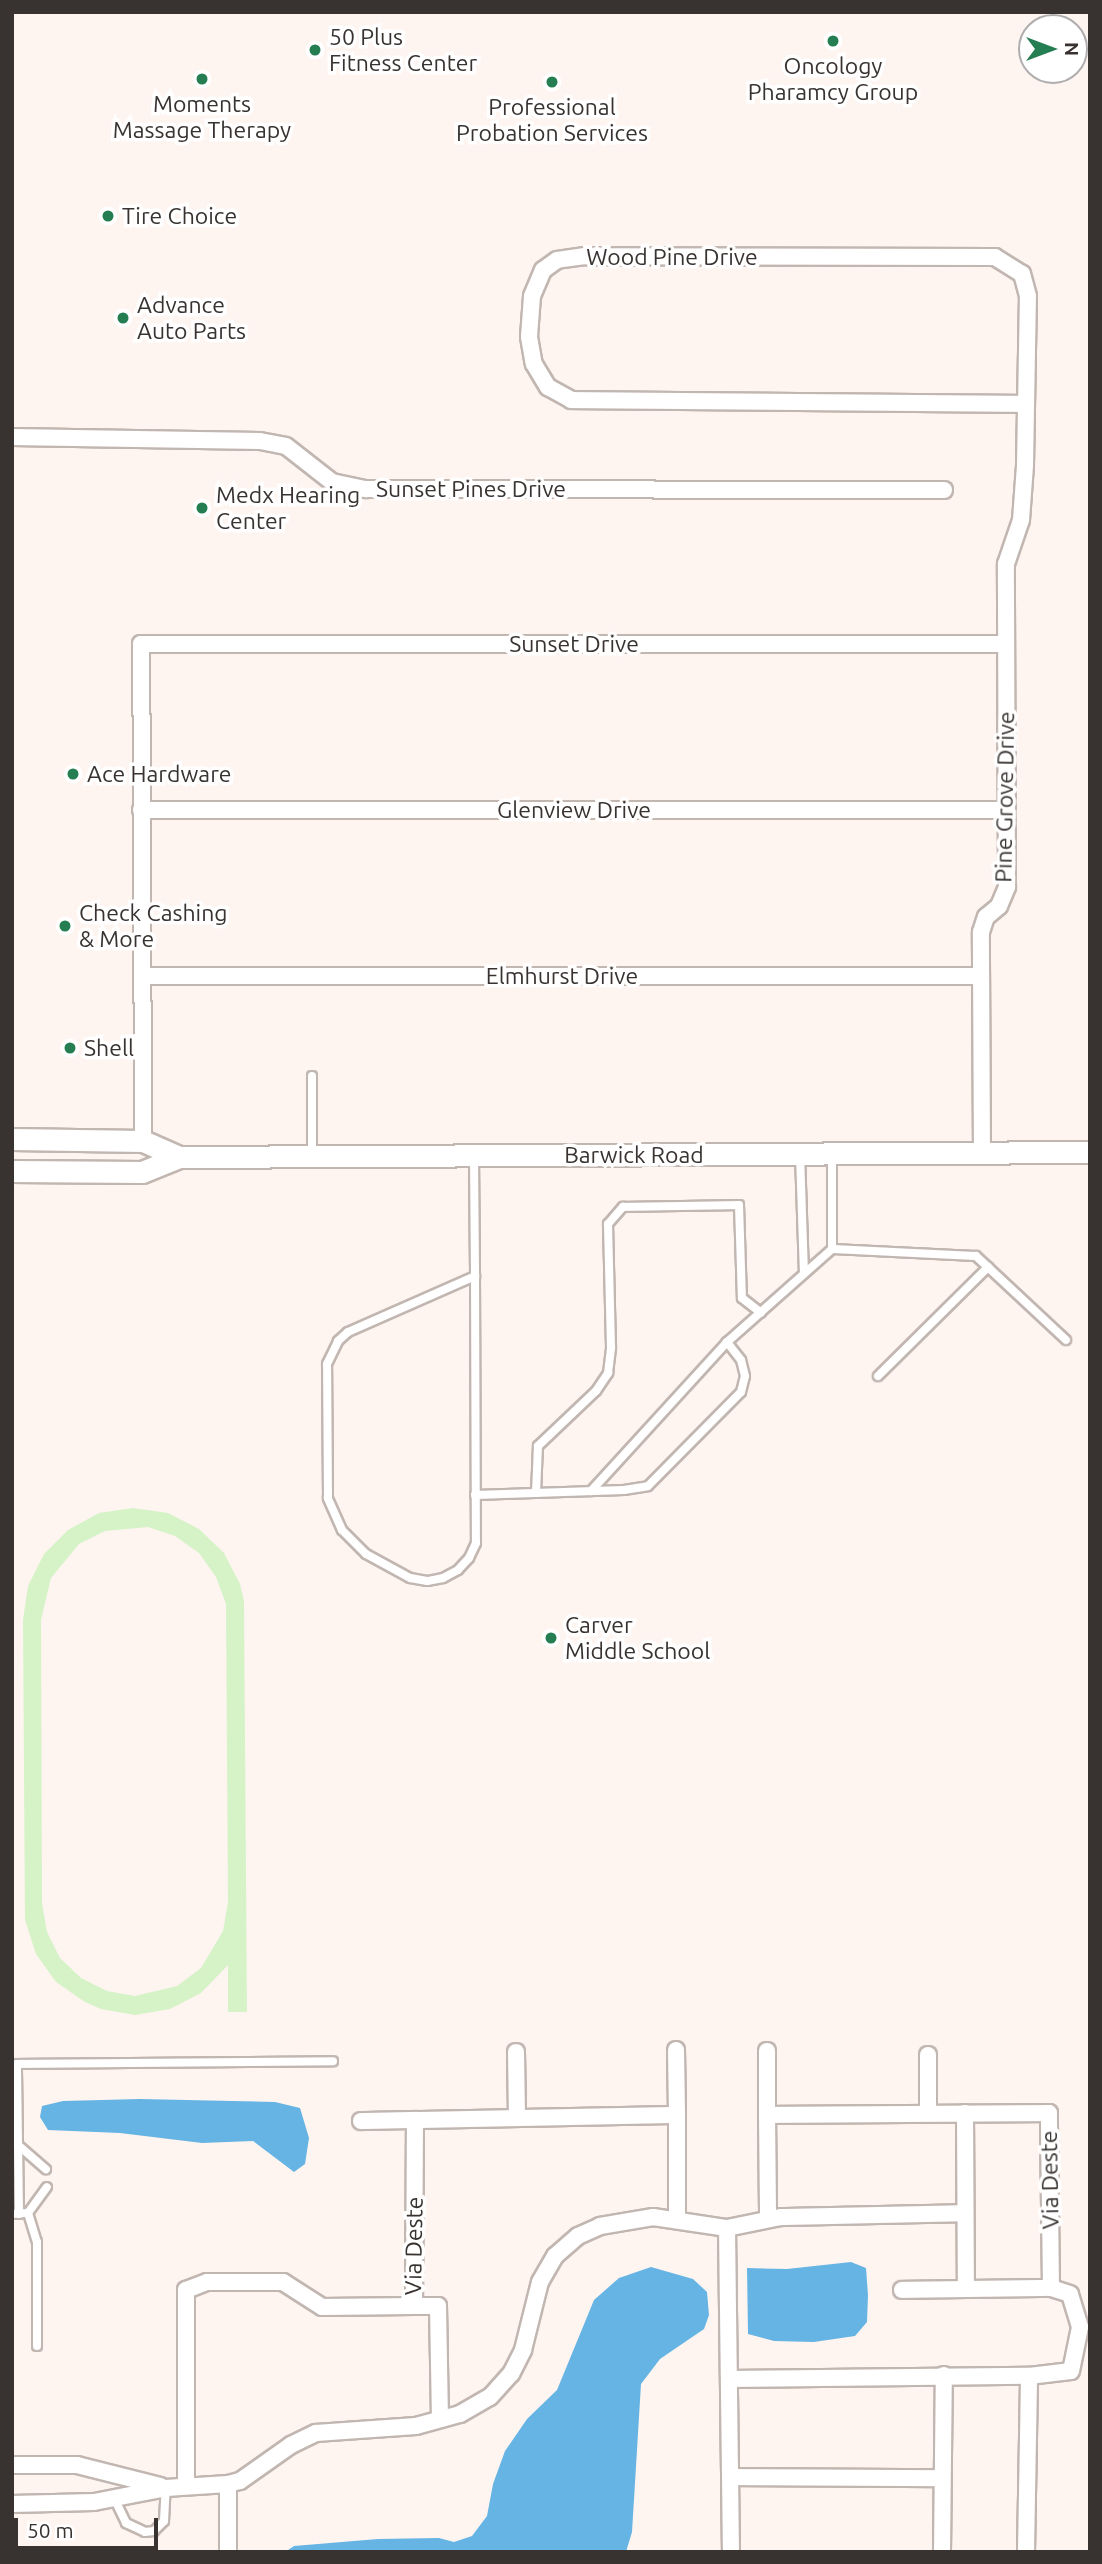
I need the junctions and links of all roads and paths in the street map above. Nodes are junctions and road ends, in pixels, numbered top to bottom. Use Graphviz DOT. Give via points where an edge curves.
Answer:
graph roads {
  1 [pos="1025,404"];
  2 [pos="12,437"];
  3 [pos="944,490"];
  4 [pos="1006,644"];
  5 [pos="141,810"];
  6 [pos="1007,810"];
  7 [pos="142,976"];
  8 [pos="981,976"];
  9 [pos="312,1076"];
  10 [pos="12,1139"];
  11 [pos="143,1141"];
  12 [pos="1090,1152"];
  13 [pos="832,1153"];
  14 [pos="982,1153"];
  15 [pos="800,1154"];
  16 [pos="474,1155"];
  17 [pos="179,1157"];
  18 [pos="312,1157"];
  19 [pos="12,1171"];
  20 [pos="832,1249"];
  21 [pos="988,1268"];
  22 [pos="804,1273"];
  23 [pos="475,1276"];
  24 [pos="761,1313"];
  25 [pos="1066,1340"];
  26 [pos="727,1342"];
  27 [pos="878,1376"];
  28 [pos="592,1491"];
  29 [pos="536,1493"];
  30 [pos="475,1495"];
  31 [pos="676,2050"];
  32 [pos="767,2051"];
  33 [pos="516,2052"];
  34 [pos="928,2055"];
  35 [pos="333,2061"];
  36 [pos="928,2113"];
  37 [pos="965,2113"];
  38 [pos="677,2115"];
  39 [pos="767,2115"];
  40 [pos="517,2117"];
  41 [pos="415,2120"];
  42 [pos="361,2121"];
  43 [pos="18,2145"];
  44 [pos="46,2169"];
  45 [pos="47,2187"];
  46 [pos="965,2213"];
  47 [pos="20,2214"];
  48 [pos="677,2219"];
  49 [pos="768,2220"];
  50 [pos="727,2228"];
  51 [pos="1051,2288"];
  52 [pos="966,2289"];
  53 [pos="902,2290"];
  54 [pos="414,2306"];
  55 [pos="37,2347"];
  56 [pos="944,2375"];
  57 [pos="1029,2376"];
  58 [pos="729,2379"];
  59 [pos="440,2419"];
  60 [pos="12,2465"];
  61 [pos="730,2477"];
  62 [pos="941,2478"];
  63 [pos="228,2484"];
  64 [pos="186,2486"];
  65 [pos="166,2488"];
  66 [pos="114,2498"];
  67 [pos="12,2504"];
  68 [pos="228,2552"];
  69 [pos="731,2552"];
  70 [pos="942,2552"];
  71 [pos="1026,2552"];
  1 -- 1 [label="street, Wood Pine Drive" via="1028,296 1022,274 995,257 585,256 557,260 542,270 532,296 534,364 548,387 571,400"];
  1 -- 4 [label="street, Wood Pine Drive" via="1021,520 1006,564"];
  2 -- 3 [label="street, Sunset Pines Drive" via="260,441 286,446 332,482 366,489"];
  4 -- 5 [label="street, Sunset Drive" via="141,644"];
  4 -- 6 [label="street, Pine Grove Drive"];
  5 -- 6 [label="street, Glenview Drive"];
  5 -- 7 [label="street"];
  6 -- 8 [label="street, Pine Grove Drive" via="1007,887 981,932"];
  7 -- 8 [label="street, Elmhurst Drive"];
  7 -- 11 [label="street"];
  8 -- 14 [label="street, Pine Grove Drive"];
  9 -- 18 [label="lane"];
  10 -- 11 [label="street, Barwick Road"];
  11 -- 17 [label="street, Barwick Road"];
  12 -- 14 [label="street, Barwick Road"];
  13 -- 14 [label="street, Barwick Road"];
  13 -- 15 [label="street, Barwick Road"];
  13 -- 20 [label="lane"];
  15 -- 16 [label="street, Barwick Road"];
  15 -- 22 [label="lane"];
  16 -- 18 [label="street, Barwick Road"];
  16 -- 23 [label="lane"];
  17 -- 18 [label="street, Barwick Road"];
  17 -- 19 [label="street, Barwick Road" via="142,1172"];
  20 -- 21 [label="lane" via="976,1256"];
  20 -- 22 [label="lane"];
  21 -- 25 [label="lane"];
  21 -- 27 [label="lane"];
  22 -- 24 [label="lane"];
  23 -- 30 [label="lane"];
  23 -- 30 [label="lane" via="348,1332 338,1341 327,1364 326,1464 328,1498 342,1530 366,1554 410,1578 443,1578 469,1558 476,1543"];
  24 -- 26 [label="lane"];
  24 -- 29 [label="lane" via="742,1298 739,1205 623,1208 608,1224 608,1373 596,1391 538,1446"];
  26 -- 28 [label="lane"];
  26 -- 28 [label="lane" via="741,1360 745,1376 741,1392 648,1486"];
  28 -- 29 [label="lane"];
  29 -- 30 [label="lane"];
  31 -- 38 [label="street"];
  32 -- 39 [label="street"];
  33 -- 40 [label="street"];
  34 -- 36 [label="street"];
  35 -- 43 [label="lane" via="17,2064"];
  36 -- 37 [label="street, Via Deste"];
  36 -- 39 [label="street, Via Deste"];
  37 -- 46 [label="street"];
  37 -- 51 [label="street, Via Deste" via="1049,2113"];
  38 -- 40 [label="street"];
  38 -- 48 [label="street"];
  39 -- 49 [label="street"];
  40 -- 41 [label="street"];
  41 -- 42 [label="street"];
  41 -- 54 [label="street, Via Deste"];
  43 -- 44 [label="lane"];
  43 -- 47 [label="lane"];
  45 -- 47 [label="lane"];
  46 -- 49 [label="street"];
  46 -- 52 [label="street"];
  47 -- 55 [label="lane" via="37,2242"];
  48 -- 50 [label="street"];
  48 -- 59 [label="street" via="633,2219 578,2236 555,2256 540,2282 523,2350 511,2374 490,2397"];
  49 -- 50 [label="street"];
  50 -- 58 [label="street"];
  51 -- 52 [label="street"];
  51 -- 57 [label="street" via="1070,2294 1080,2327 1071,2371"];
  52 -- 53 [label="street"];
  54 -- 59 [label="street" via="438,2306"];
  54 -- 64 [label="street, Via Deste" via="322,2307 283,2282 207,2282 186,2290"];
  56 -- 57 [label="street"];
  56 -- 58 [label="street"];
  56 -- 62 [label="street"];
  57 -- 71 [label="street"];
  58 -- 61 [label="street"];
  59 -- 63 [label="street" via="416,2426 316,2433"];
  60 -- 65 [label="street" via="77,2466"];
  61 -- 62 [label="street"];
  61 -- 69 [label="street"];
  62 -- 70 [label="street"];
  63 -- 64 [label="street"];
  63 -- 68 [label="street"];
  64 -- 65 [label="street"];
  65 -- 66 [label="street"];
  65 -- 66 [label="lane" via="164,2521 153,2531 126,2523"];
  66 -- 67 [label="street"];
}
